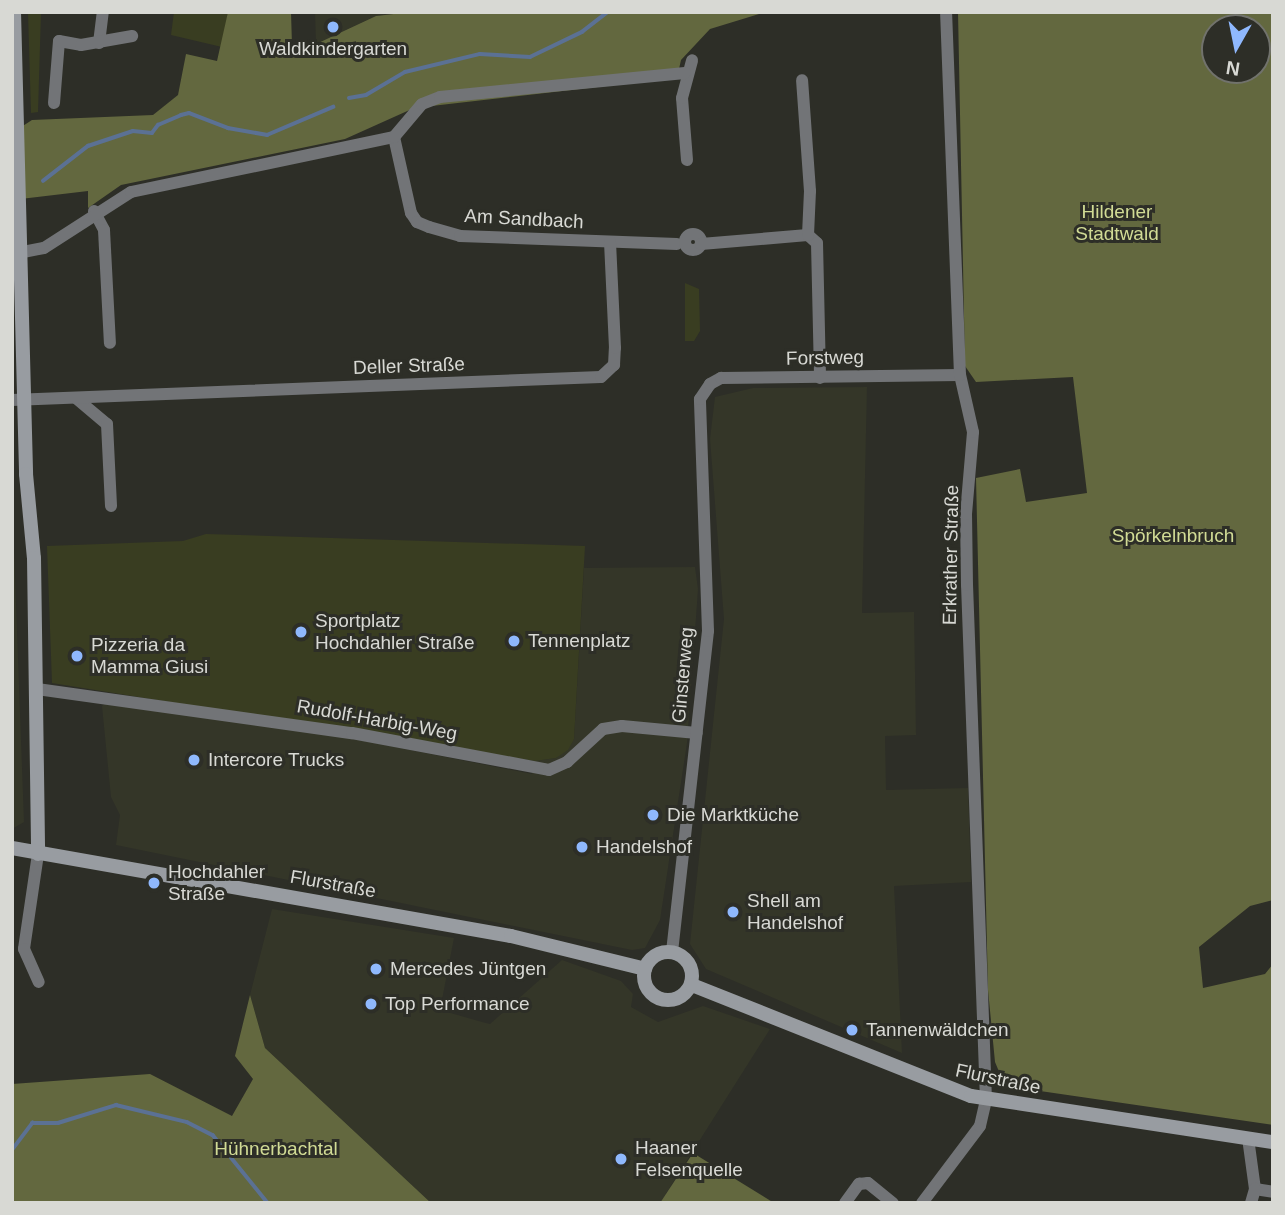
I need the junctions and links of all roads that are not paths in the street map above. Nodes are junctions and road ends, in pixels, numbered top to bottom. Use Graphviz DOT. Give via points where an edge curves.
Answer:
graph roads {
  1 [pos="14,12"];
  2 [pos="103,12"];
  3 [pos="947,12"];
  4 [pos="692,60"];
  5 [pos="685,73"];
  6 [pos="802,80"];
  7 [pos="54,103"];
  8 [pos="394,137"];
  9 [pos="687,160"];
  10 [pos="94,211"];
  11 [pos="808,235"];
  12 [pos="610,242"];
  13 [pos="677,244"];
  14 [pos="701,244"];
  15 [pos="23,252"];
  16 [pos="110,343"];
  17 [pos="960,375"];
  18 [pos="820,378"];
  19 [pos="77,399"];
  20 [pos="700,399"];
  21 [pos="18,400"];
  22 [pos="111,506"];
  23 [pos="37,689"];
  24 [pos="697,733"];
  25 [pos="12,848"];
  26 [pos="38,854"];
  27 [pos="672,952"];
  28 [pos="645,969"];
  29 [pos="39,982"];
  30 [pos="692,985"];
  31 [pos="986,1100"];
  32 [pos="1248,1138"];
  33 [pos="1273,1142"];
  34 [pos="1255,1189"];
  35 [pos="1273,1192"];
  36 [pos="845,1203"];
  37 [pos="893,1203"];
  38 [pos="922,1203"];
  39 [pos="1251,1203"];
  1 -- 15 [label="main road" via="17,202"];
  2 -- 7 [label="street" via="100,38 59,41"];
  3 -- 17 [label="street, Erkrather Straße"];
  4 -- 5 [label="street"];
  5 -- 8 [label="street" via="440,97 422,104"];
  5 -- 9 [label="street"];
  6 -- 11 [label="street" via="810,191"];
  8 -- 10 [label="street" via="131,192"];
  8 -- 12 [label="street, Am Sandbach" via="417,222 460,236"];
  10 -- 15 [label="street" via="44,248"];
  10 -- 16 [label="street" via="104,230"];
  11 -- 14 [label="street"];
  11 -- 18 [label="street" via="817,243"];
  12 -- 13 [label="street, Am Sandbach"];
  12 -- 19 [label="street, Deller Straße" via="614,365 601,377"];
  15 -- 21 [label="main road"];
  17 -- 18 [label="street, Forstweg"];
  17 -- 31 [label="street, Erkrather Straße" via="973,432 967,584"];
  18 -- 20 [label="street, Forstweg" via="721,378"];
  19 -- 21 [label="street, Deller Straße"];
  19 -- 22 [label="street" via="107,424"];
  20 -- 24 [label="street, Ginsterweg" via="708,631"];
  21 -- 23 [label="main road"];
  23 -- 24 [label="street, Rudolf-Harbig-Weg" via="352,733 549,770 603,729 622,726"];
  23 -- 26 [label="main road"];
  24 -- 27 [label="street, Ginsterweg"];
  25 -- 26 [label="main road, Flurstraße"];
  26 -- 28 [label="main road, Flurstraße" via="511,936"];
  26 -- 29 [label="street" via="24,949"];
  27 -- 28 [label="main road" via="655,956"];
  27 -- 30 [label="main road" via="689,962"];
  28 -- 30 [label="main road" via="645,985 664,1000 682,997"];
  30 -- 31 [label="main road, Flurstraße" via="948,1089"];
  31 -- 32 [label="main road, Flurstraße"];
  31 -- 38 [label="street" via="981,1125"];
  32 -- 33 [label="main road, Flurstraße"];
  32 -- 34 [label="street"];
  34 -- 35 [label="street"];
  34 -- 39 [label="street"];
  36 -- 37 [label="street" via="859,1184 868,1183"];
}
